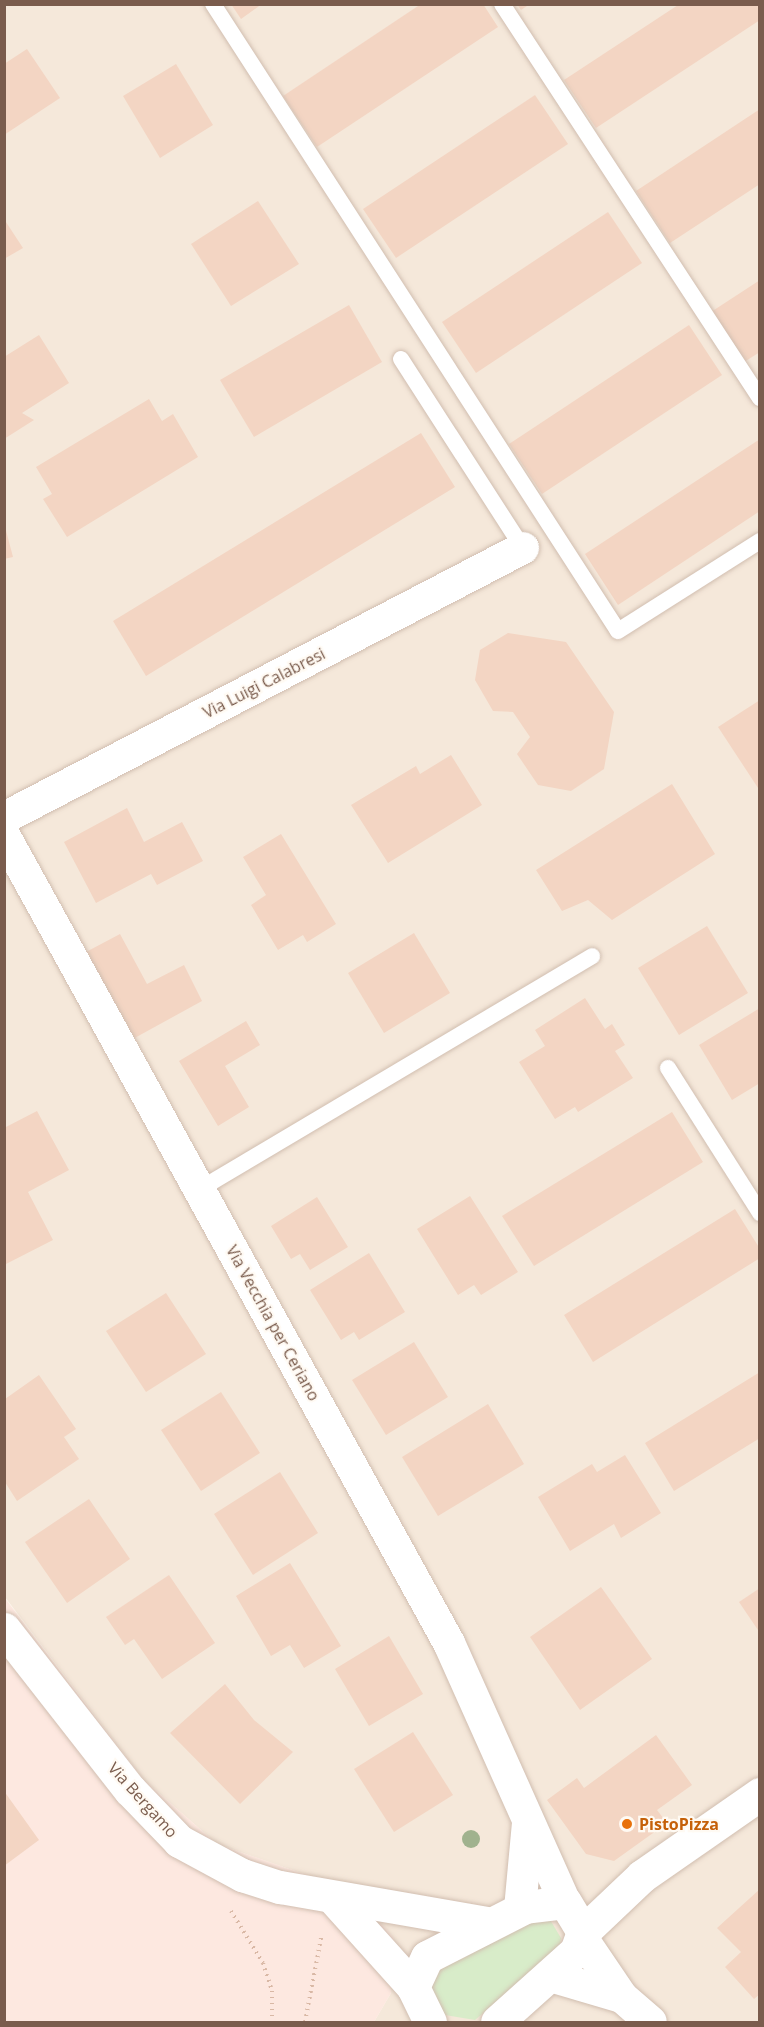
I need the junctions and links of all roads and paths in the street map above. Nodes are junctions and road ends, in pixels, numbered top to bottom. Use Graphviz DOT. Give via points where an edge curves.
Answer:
graph roads {
  1 [pos="213,4"];
  2 [pos="502,4"];
  3 [pos="401,359"];
  4 [pos="759,398"];
  5 [pos="759,542"];
  6 [pos="523,548"];
  7 [pos="4,818"];
  8 [pos="4,835"];
  9 [pos="592,956"];
  10 [pos="668,1068"];
  11 [pos="200,1189"];
  12 [pos="759,1213"];
  13 [pos="4,1629"];
  14 [pos="759,1794"];
  15 [pos="528,1818"];
  16 [pos="642,1876"];
  17 [pos="333,1898"];
  18 [pos="566,1903"];
  19 [pos="520,1909"];
  20 [pos="487,1923"];
  21 [pos="323,1930"];
  22 [pos="582,1935"];
  23 [pos="550,1976"];
  24 [pos="622,1996"];
  25 [pos="414,2008"];
  26 [pos="305,2022"];
  27 [pos="497,2022"];
  28 [pos="651,2022"];
  1 -- 5 [label="lane" via="618,631"];
  2 -- 4 [label="lane"];
  3 -- 6 [label="lane"];
  6 -- 7 [label="street, Via Luigi Calabresi"];
  8 -- 11 [label="street, Via Vecchia per Ceriano"];
  9 -- 11 [label="lane"];
  10 -- 12 [label="lane"];
  11 -- 15 [label="street, Via Vecchia per Ceriano" via="449,1643"];
  13 -- 17 [label="street, Via Bergamo" via="130,1790 180,1841 242,1875"];
  14 -- 16 [label="street"];
  15 -- 18 [label="street, Via Vecchia per Ceriano"];
  15 -- 19 [label="street, Via Vecchia per Ceriano"];
  16 -- 18 [label="street"];
  16 -- 22 [label="street"];
  17 -- 20 [label="street, Via Bergamo"];
  17 -- 25 [label="street"];
  18 -- 19 [label="street"];
  18 -- 22 [label="street"];
  19 -- 20 [label="street"];
  20 -- 25 [label="street" via="427,1957"];
  21 -- 26 [label="path"];
  22 -- 23 [label="street"];
  22 -- 24 [label="street"];
  23 -- 24 [label="street"];
  23 -- 27 [label="street"];
  24 -- 28 [label="street"];
}
